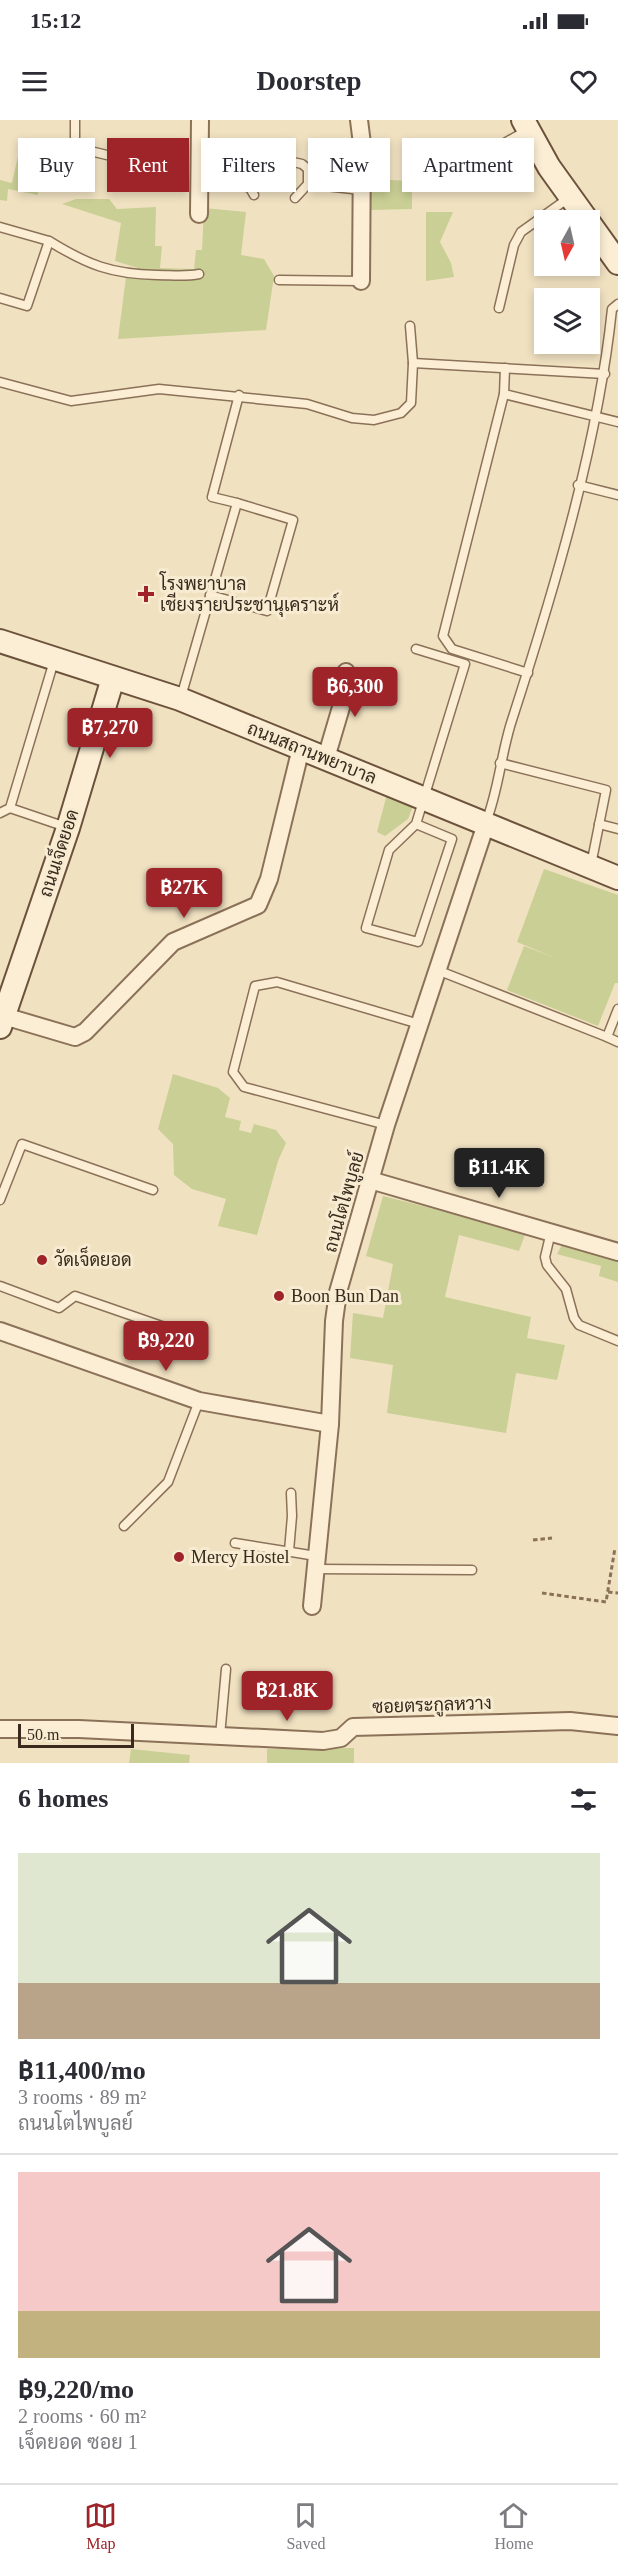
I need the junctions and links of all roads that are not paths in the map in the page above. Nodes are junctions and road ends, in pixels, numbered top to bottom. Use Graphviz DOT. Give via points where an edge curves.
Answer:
graph roads {
  1 [pos="75,120"];
  2 [pos="200,120"];
  3 [pos="359,120"];
  4 [pos="525,125"];
  5 [pos="360,138"];
  6 [pos="505,138"];
  7 [pos="107,155"];
  8 [pos="199,176"];
  9 [pos="308,184"];
  10 [pos="361,192"];
  11 [pos="254,195"];
  12 [pos="570,196"];
  13 [pos="295,198"];
  14 [pos="580,210"];
  15 [pos="199,214"];
  16 [pos="0,227"];
  17 [pos="600,238"];
  18 [pos="49,241"];
  19 [pos="618,263"];
  20 [pos="199,274"];
  21 [pos="279,280"];
  22 [pos="364,281"];
  23 [pos="0,298"];
  24 [pos="618,304"];
  25 [pos="499,308"];
  26 [pos="410,326"];
  27 [pos="413,363"];
  28 [pos="505,369"];
  29 [pos="605,374"];
  30 [pos="0,382"];
  31 [pos="504,394"];
  32 [pos="239,395"];
  33 [pos="595,416"];
  34 [pos="618,422"];
  35 [pos="578,485"];
  36 [pos="618,495"];
  37 [pos="237,503"];
  38 [pos="210,595"];
  39 [pos="0,642"];
  40 [pos="416,648"];
  41 [pos="52,667"];
  42 [pos="346,672"];
  43 [pos="528,673"];
  44 [pos="113,678"];
  45 [pos="180,699"];
  46 [pos="301,748"];
  47 [pos="326,758"];
  48 [pos="500,763"];
  49 [pos="424,798"];
  50 [pos="10,808"];
  51 [pos="0,813"];
  52 [pos="416,824"];
  53 [pos="486,824"];
  54 [pos="599,824"];
  55 [pos="68,828"];
  56 [pos="618,829"];
  57 [pos="590,867"];
  58 [pos="618,878"];
  59 [pos="437,970"];
  60 [pos="618,1009"];
  61 [pos="2,1022"];
  62 [pos="419,1024"];
  63 [pos="607,1037"];
  64 [pos="618,1042"];
  65 [pos="386,1125"];
  66 [pos="370,1180"];
  67 [pos="153,1190"];
  68 [pos="0,1200"];
  69 [pos="551,1232"];
  70 [pos="618,1252"];
  71 [pos="0,1287"];
  72 [pos="0,1331"];
  73 [pos="179,1332"];
  74 [pos="618,1341"];
  75 [pos="198,1401"];
  76 [pos="330,1424"];
  77 [pos="291,1492"];
  78 [pos="124,1526"];
  79 [pos="236,1543"];
  80 [pos="289,1551"];
  81 [pos="316,1562"];
  82 [pos="472,1570"];
  83 [pos="312,1606"];
  84 [pos="226,1669"];
  85 [pos="618,1726"];
  86 [pos="0,1729"];
  87 [pos="220,1736"];
  1 -- 7 [label="lane" via="78,148"];
  2 -- 8 [label="street"];
  3 -- 5 [label="street"];
  4 -- 6 [label="lane"];
  4 -- 12 [label="street"];
  8 -- 11 [label="lane" via="250,188"];
  8 -- 15 [label="street"];
  9 -- 13 [label="lane"];
  10 -- 22 [label="street"];
  12 -- 14 [label="street"];
  12 -- 25 [label="lane" via="521,232 514,245"];
  16 -- 18 [label="lane"];
  17 -- 19 [label="street"];
  18 -- 20 [label="lane" via="84,262 109,271 137,275"];
  18 -- 23 [label="lane" via="27,306"];
  21 -- 22 [label="lane"];
  24 -- 29 [label="lane" via="612,309"];
  26 -- 27 [label="lane"];
  27 -- 28 [label="lane"];
  27 -- 32 [label="lane" via="411,403 401,413 374,420 352,418 307,404"];
  28 -- 29 [label="lane"];
  28 -- 31 [label="lane"];
  29 -- 33 [label="lane"];
  30 -- 32 [label="lane" via="71,401 143,389"];
  31 -- 33 [label="lane"];
  31 -- 43 [label="lane" via="443,636 453,650"];
  32 -- 37 [label="lane" via="212,497"];
  33 -- 34 [label="lane"];
  33 -- 35 [label="lane"];
  35 -- 36 [label="lane"];
  35 -- 43 [label="lane"];
  37 -- 38 [label="lane"];
  37 -- 38 [label="lane" via="293,520 267,610"];
  38 -- 45 [label="lane"];
  39 -- 41 [label="street, ถนนสถานพยาบาล"];
  40 -- 49 [label="lane" via="465,664"];
  41 -- 44 [label="street, ถนนสถานพยาบาล"];
  41 -- 50 [label="lane"];
  42 -- 47 [label="street" via="347,687"];
  43 -- 48 [label="lane"];
  44 -- 45 [label="street, ถนนสถานพยาบาล"];
  44 -- 55 [label="street, ถนนเจ็ดยอด"];
  45 -- 46 [label="street, ถนนสถานพยาบาล"];
  46 -- 47 [label="street, ถนนสถานพยาบาล"];
  46 -- 61 [label="street" via="269,879 258,905 173,942 85,1032 75,1037"];
  47 -- 49 [label="street, ถนนสถานพยาบาล"];
  48 -- 53 [label="lane"];
  48 -- 54 [label="lane" via="606,790"];
  49 -- 52 [label="lane"];
  49 -- 53 [label="street, ถนนสถานพยาบาล"];
  50 -- 51 [label="lane"];
  50 -- 55 [label="lane"];
  52 -- 52 [label="lane" via="389,850 366,928 418,942 452,839"];
  53 -- 57 [label="street, ถนนสถานพยาบาล"];
  53 -- 59 [label="street, ถนนโตไพบูลย์"];
  54 -- 56 [label="lane"];
  54 -- 57 [label="lane"];
  55 -- 61 [label="street, ถนนเจ็ดยอด"];
  57 -- 58 [label="street, ถนนสถานพยาบาล"];
  59 -- 62 [label="street, ถนนโตไพบูลย์"];
  59 -- 63 [label="lane"];
  60 -- 63 [label="lane"];
  62 -- 65 [label="street, ถนนโตไพบูลย์"];
  62 -- 65 [label="lane" via="277,982 255,986 233,1072 244,1087"];
  63 -- 64 [label="lane"];
  65 -- 66 [label="street, ถนนโตไพบูลย์"];
  66 -- 69 [label="street"];
  66 -- 76 [label="street, ถนนโตไพบูลย์" via="333,1321"];
  67 -- 68 [label="lane" via="22,1144"];
  69 -- 70 [label="street"];
  69 -- 74 [label="lane" via="545,1257 566,1289 574,1318 579,1325"];
  71 -- 73 [label="lane" via="59,1308 75,1296"];
  72 -- 75 [label="street"];
  75 -- 76 [label="street"];
  75 -- 78 [label="lane" via="168,1482"];
  76 -- 81 [label="street, ถนนโตไพบูลย์"];
  77 -- 80 [label="lane"];
  79 -- 80 [label="lane"];
  80 -- 81 [label="lane"];
  81 -- 82 [label="lane"];
  81 -- 83 [label="street, ถนนโตไพบูลย์"];
  84 -- 87 [label="lane"];
  85 -- 87 [label="street, ซอยตระกูลหวาง" via="570,1721 353,1727 341,1738 323,1742"];
  86 -- 87 [label="street, ซอยตระกูลหวาง"];
}
